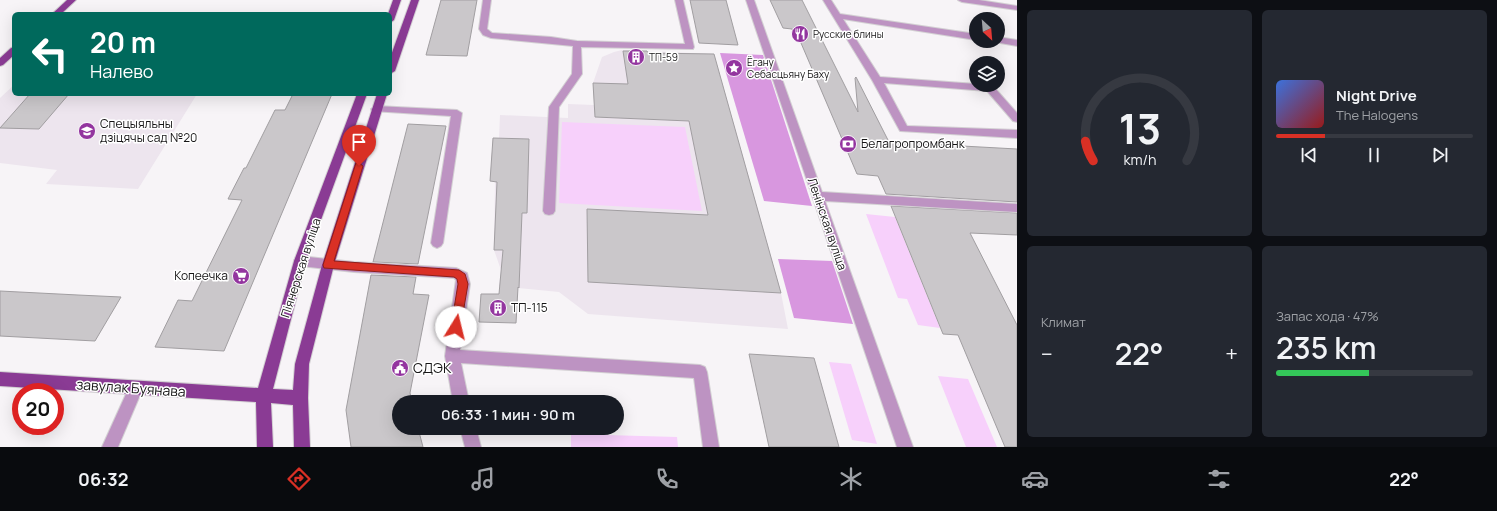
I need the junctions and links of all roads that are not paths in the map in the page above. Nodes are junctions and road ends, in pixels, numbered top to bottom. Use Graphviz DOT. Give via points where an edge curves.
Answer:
graph roads {
  1 [pos="72,0"];
  2 [pos="397,0"];
  3 [pos="415,0"];
  4 [pos="487,0"];
  5 [pos="679,0"];
  6 [pos="750,0"];
  7 [pos="827,0"];
  8 [pos="966,0"];
  9 [pos="1017,8"];
  10 [pos="58,12"];
  11 [pos="392,14"];
  12 [pos="837,16"];
  13 [pos="969,36"];
  14 [pos="1005,41"];
  15 [pos="1017,43"];
  16 [pos="578,44"];
  17 [pos="12,52"];
  18 [pos="0,63"];
  19 [pos="392,65"];
  20 [pos="877,80"];
  21 [pos="361,96"];
  22 [pos="381,96"];
  23 [pos="376,109"];
  24 [pos="1017,119"];
  25 [pos="1017,134"];
  26 [pos="817,196"];
  27 [pos="1017,208"];
  28 [pos="549,211"];
  29 [pos="437,243"];
  30 [pos="300,261"];
  31 [pos="328,265"];
  32 [pos="452,356"];
  33 [pos="0,379"];
  34 [pos="136,388"];
  35 [pos="460,395"];
  36 [pos="263,397"];
  37 [pos="300,398"];
  38 [pos="470,435"];
  39 [pos="110,447"];
  40 [pos="264,447"];
  41 [pos="302,447"];
  42 [pos="473,447"];
  43 [pos="711,447"];
  44 [pos="905,447"];
  1 -- 10 [label="main road"];
  2 -- 11 [label="main road"];
  3 -- 19 [label="main road"];
  4 -- 16 [label="street" via="483,29 486,33"];
  5 -- 16 [label="street" via="690,47"];
  6 -- 26 [label="street, Ленінская вуліца"];
  7 -- 12 [label="street"];
  8 -- 9 [label="street"];
  12 -- 13 [label="street"];
  12 -- 20 [label="street"];
  14 -- 15 [label="street"];
  16 -- 28 [label="street" via="577,74 554,107"];
  17 -- 18 [label="main road"];
  20 -- 24 [label="street" via="990,88"];
  20 -- 25 [label="street" via="904,129"];
  21 -- 30 [label="main road, Піянерская вуліца"];
  22 -- 23 [label="main road, Піянерская вуліца"];
  23 -- 29 [label="street" via="457,113"];
  23 -- 31 [label="main road, Піянерская вуліца"];
  26 -- 27 [label="street"];
  26 -- 44 [label="street, Ленінская вуліца"];
  30 -- 31 [label="street"];
  30 -- 36 [label="main road, Піянерская вуліца"];
  31 -- 32 [label="street" via="456,273 462,277"];
  31 -- 37 [label="main road, Піянерская вуліца" via="302,364"];
  32 -- 35 [label="street"];
  32 -- 43 [label="street" via="700,372"];
  33 -- 34 [label="main road, завулак Буянава"];
  34 -- 36 [label="main road, завулак Буянава"];
  34 -- 39 [label="street"];
  36 -- 37 [label="main road, завулак Буянава"];
  36 -- 40 [label="main road, Піянерская вуліца"];
  37 -- 41 [label="main road, Піянерская вуліца"];
  38 -- 42 [label="street"];
}
